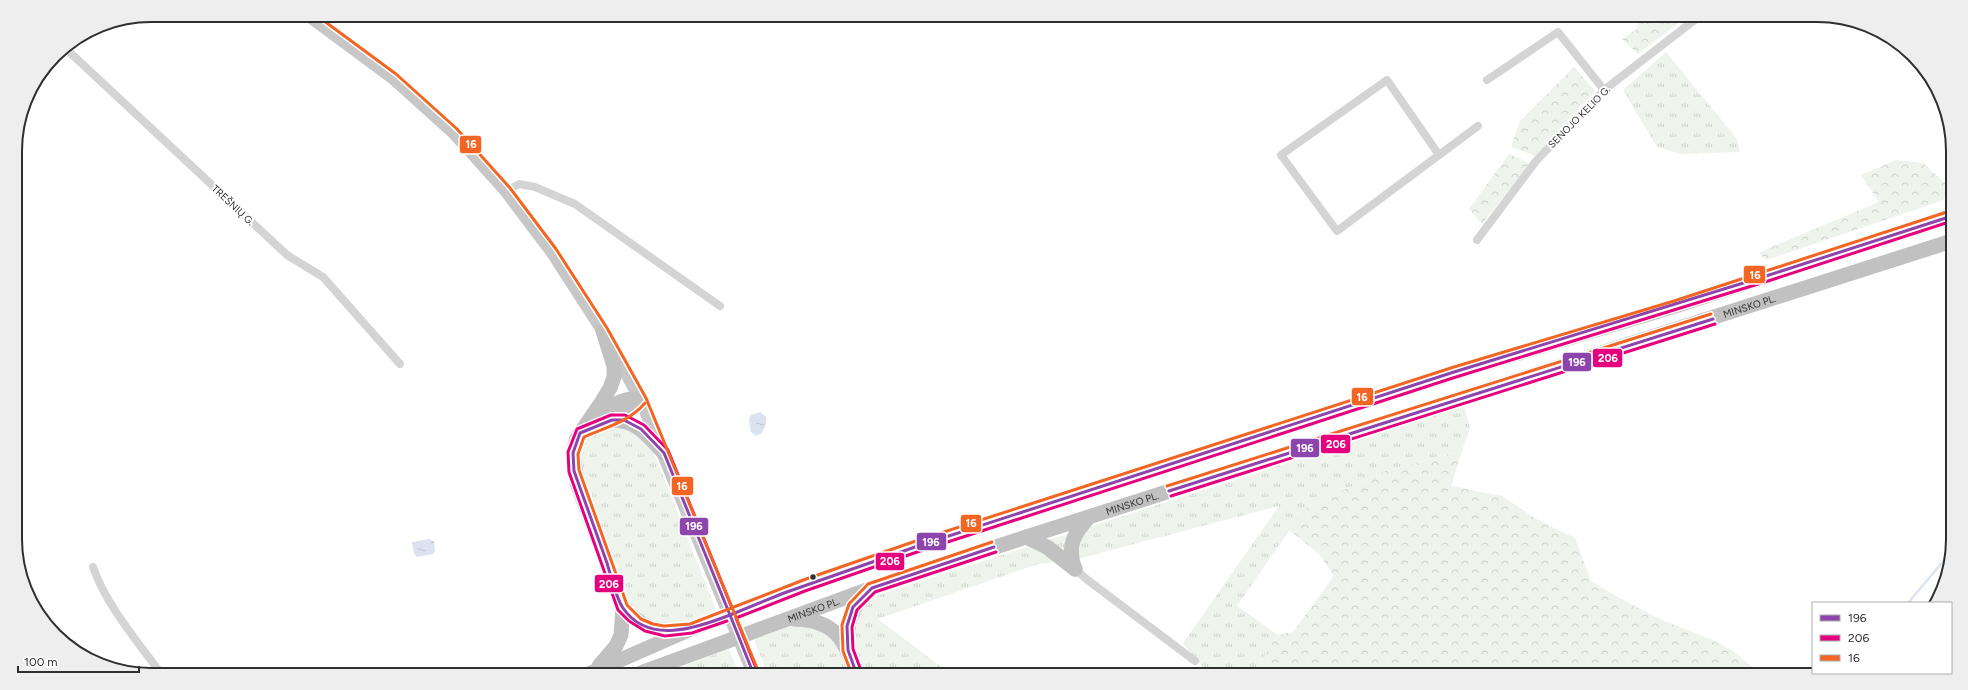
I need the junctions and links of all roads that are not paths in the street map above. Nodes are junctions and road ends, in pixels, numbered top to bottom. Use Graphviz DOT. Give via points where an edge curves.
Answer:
graph roads {
  1 [pos="318,22"];
  2 [pos="1691,22"];
  3 [pos="69,52"];
  4 [pos="1488,80"];
  5 [pos="1604,90"];
  6 [pos="1478,126"];
  7 [pos="1440,155"];
  8 [pos="506,191"];
  9 [pos="1946,218"];
  10 [pos="1477,240"];
  11 [pos="1946,243"];
  12 [pos="720,306"];
  13 [pos="604,331"];
  14 [pos="400,364"];
  15 [pos="641,400"];
  16 [pos="612,420"];
  17 [pos="584,427"];
  18 [pos="664,453"];
  19 [pos="1091,516"];
  20 [pos="1026,537"];
  21 [pos="93,567"];
  22 [pos="1075,569"];
  23 [pos="872,588"];
  24 [pos="623,608"];
  25 [pos="786,619"];
  26 [pos="691,629"];
  27 [pos="848,650"];
  28 [pos="1195,661"];
  29 [pos="157,668"];
  30 [pos="596,668"];
  31 [pos="601,668"];
  32 [pos="654,668"];
  33 [pos="751,668"];
  34 [pos="854,668"];
  1 -- 8 [label="main road" via="356,49 422,103 454,133"];
  2 -- 5 [label="street, SENOJO KELIO G."];
  3 -- 14 [label="street, TREŠNIŲ G." via="287,255 323,277"];
  4 -- 5 [label="street" via="1558,32"];
  5 -- 10 [label="street, SENOJO KELIO G." via="1536,161"];
  6 -- 7 [label="street"];
  7 -- 7 [label="street" via="1337,231 1281,156 1387,80"];
  8 -- 12 [label="street" via="519,184 535,187 575,204"];
  8 -- 13 [label="main road" via="552,252"];
  9 -- 26 [label="highway" via="1456,372 915,547 808,584"];
  11 -- 19 [label="highway, MINSKO PL."];
  13 -- 15 [label="main road"];
  13 -- 17 [label="highway" via="614,366 614,377 602,403"];
  15 -- 16 [label="highway" via="632,410"];
  15 -- 17 [label="highway" via="623,401"];
  15 -- 18 [label="main road"];
  16 -- 17 [label="highway"];
  16 -- 18 [label="highway" via="624,420 632,424"];
  17 -- 24 [label="highway" via="573,453 574,471"];
  18 -- 33 [label="main road"];
  19 -- 20 [label="highway, MINSKO PL."];
  19 -- 22 [label="highway" via="1074,536 1070,552"];
  20 -- 22 [label="highway" via="1047,547"];
  20 -- 23 [label="highway, MINSKO PL."];
  21 -- 29 [label="street" via="108,599"];
  22 -- 28 [label="street"];
  23 -- 25 [label="highway, MINSKO PL."];
  23 -- 27 [label="highway" via="853,607 847,626"];
  24 -- 26 [label="highway" via="638,623 652,629"];
  24 -- 30 [label="highway" via="619,640 609,656"];
  25 -- 27 [label="highway" via="814,620 823,624 835,633"];
  25 -- 32 [label="highway, MINSKO PL."];
  26 -- 31 [label="highway"];
  27 -- 34 [label="highway"];
}
